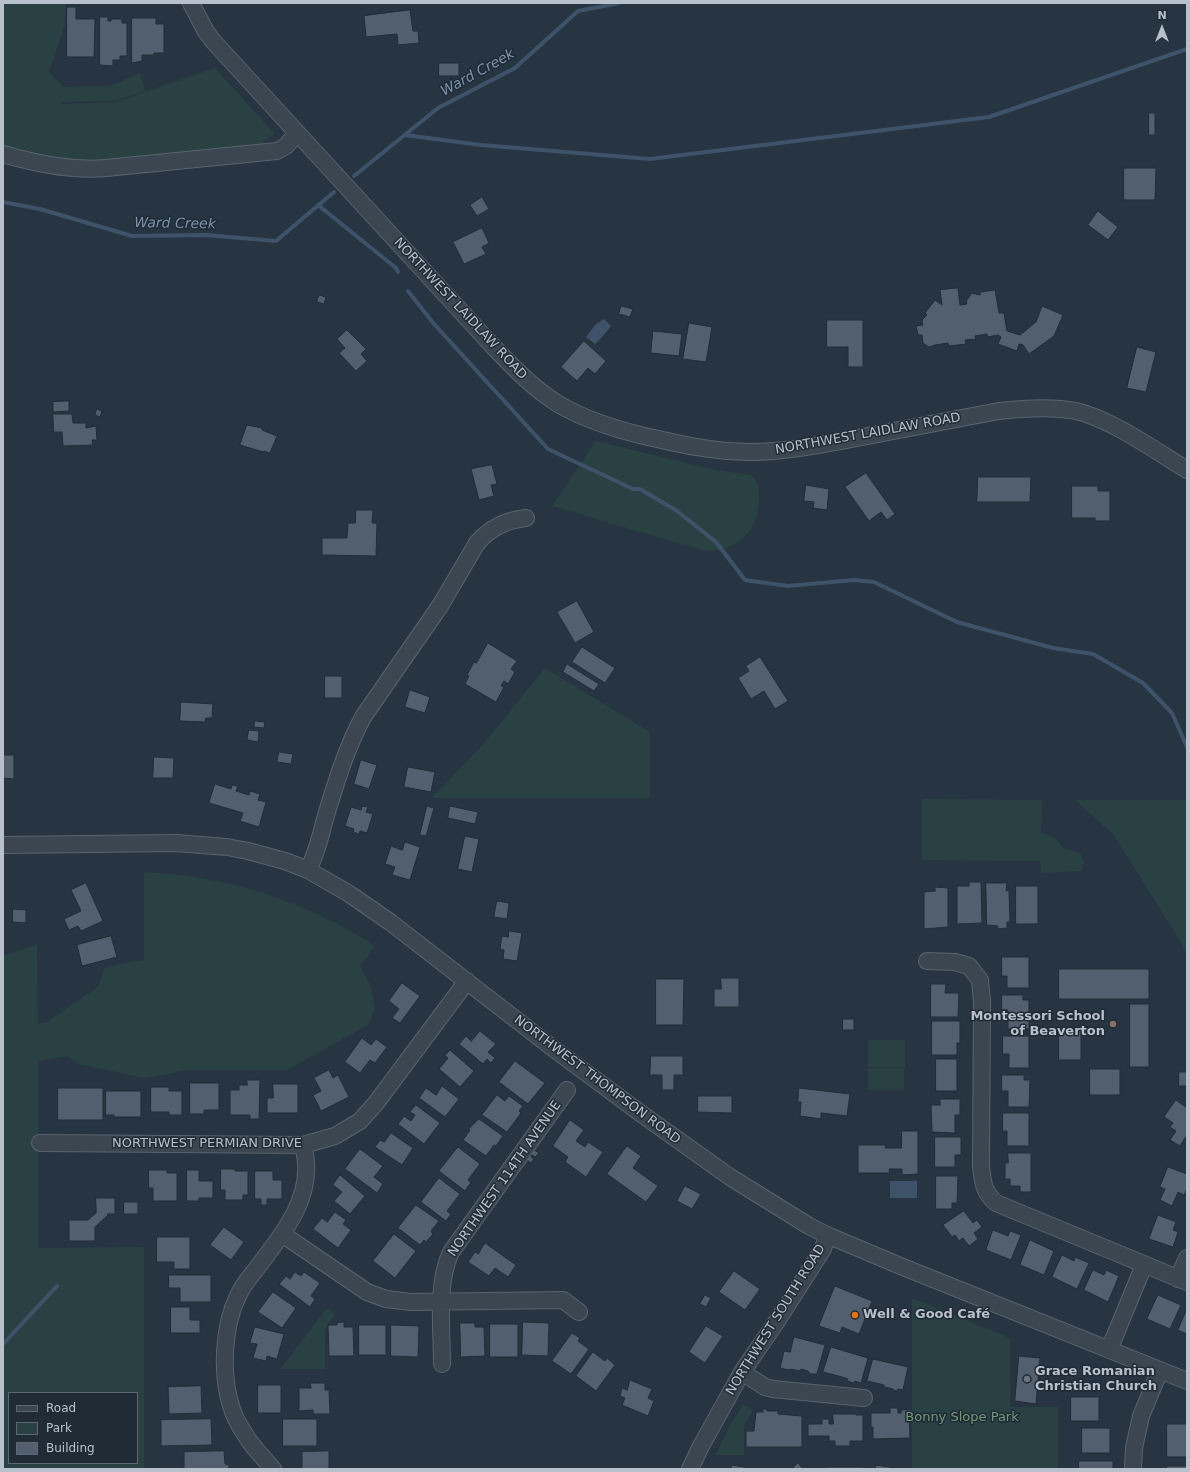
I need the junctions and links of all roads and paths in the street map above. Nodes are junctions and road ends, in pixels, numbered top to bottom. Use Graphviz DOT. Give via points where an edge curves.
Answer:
graph roads {
  1 [pos="191,3"];
  2 [pos="298,133"];
  3 [pos="3,154"];
  4 [pos="1187,470"];
  5 [pos="526,518"];
  6 [pos="3,846"];
  7 [pos="308,870"];
  8 [pos="927,961"];
  9 [pos="467,981"];
  10 [pos="567,1090"];
  11 [pos="40,1143"];
  12 [pos="303,1145"];
  13 [pos="282,1234"];
  14 [pos="827,1235"];
  15 [pos="1187,1258"];
  16 [pos="1144,1265"];
  17 [pos="1183,1280"];
  18 [pos="442,1302"];
  19 [pos="579,1312"];
  20 [pos="1110,1350"];
  21 [pos="442,1364"];
  22 [pos="1160,1370"];
  23 [pos="742,1372"];
  24 [pos="1187,1381"];
  25 [pos="864,1398"];
  26 [pos="273,1469"];
  27 [pos="690,1469"];
  28 [pos="1133,1469"];
  1 -- 2 [label="street, NORTHWEST LAIDLAW ROAD" via="205,30 214,41"];
  2 -- 3 [label="street" via="286,146 277,151 92,169 56,167"];
  2 -- 4 [label="street, NORTHWEST LAIDLAW ROAD" via="523,377 559,405 589,419 628,432 689,446 725,451 762,452 824,444 999,411 1049,408 1096,418"];
  5 -- 7 [label="street" via="497,526 477,543 440,606 363,717 342,764 316,852"];
  6 -- 7 [label="street, NORTHWEST THOMPSON ROAD" via="176,843 227,847 285,861"];
  7 -- 9 [label="street, NORTHWEST THOMPSON ROAD" via="360,901"];
  8 -- 16 [label="street" via="955,962 969,966 980,980 981,1166 987,1194 996,1203"];
  9 -- 12 [label="street, NORTHWEST PERMIAN DRIVE" via="360,1121 335,1136"];
  9 -- 14 [label="street, NORTHWEST THOMPSON ROAD" via="642,1115 730,1177"];
  10 -- 18 [label="street, NORTHWEST 114TH AVENUE" via="451,1252 445,1267"];
  11 -- 12 [label="street, NORTHWEST PERMIAN DRIVE"];
  12 -- 13 [label="street" via="306,1163 303,1189 294,1214"];
  13 -- 18 [label="street" via="367,1292 398,1301"];
  13 -- 26 [label="street" via="238,1295 226,1340 226,1376 231,1407 246,1437"];
  14 -- 20 [label="street, NORTHWEST THOMPSON ROAD"];
  14 -- 23 [label="street, NORTHWEST SOUTH ROAD" via="823,1249"];
  15 -- 17 [label="street"];
  16 -- 17 [label="street"];
  16 -- 20 [label="street"];
  18 -- 19 [label="street" via="563,1300"];
  18 -- 21 [label="street, NORTHWEST 114TH AVENUE"];
  20 -- 22 [label="street, NORTHWEST THOMPSON ROAD"];
  22 -- 24 [label="street, NORTHWEST THOMPSON ROAD"];
  22 -- 28 [label="street" via="1141,1416 1135,1441"];
  23 -- 25 [label="street" via="773,1389"];
  23 -- 27 [label="street, NORTHWEST SOUTH ROAD"];
}
